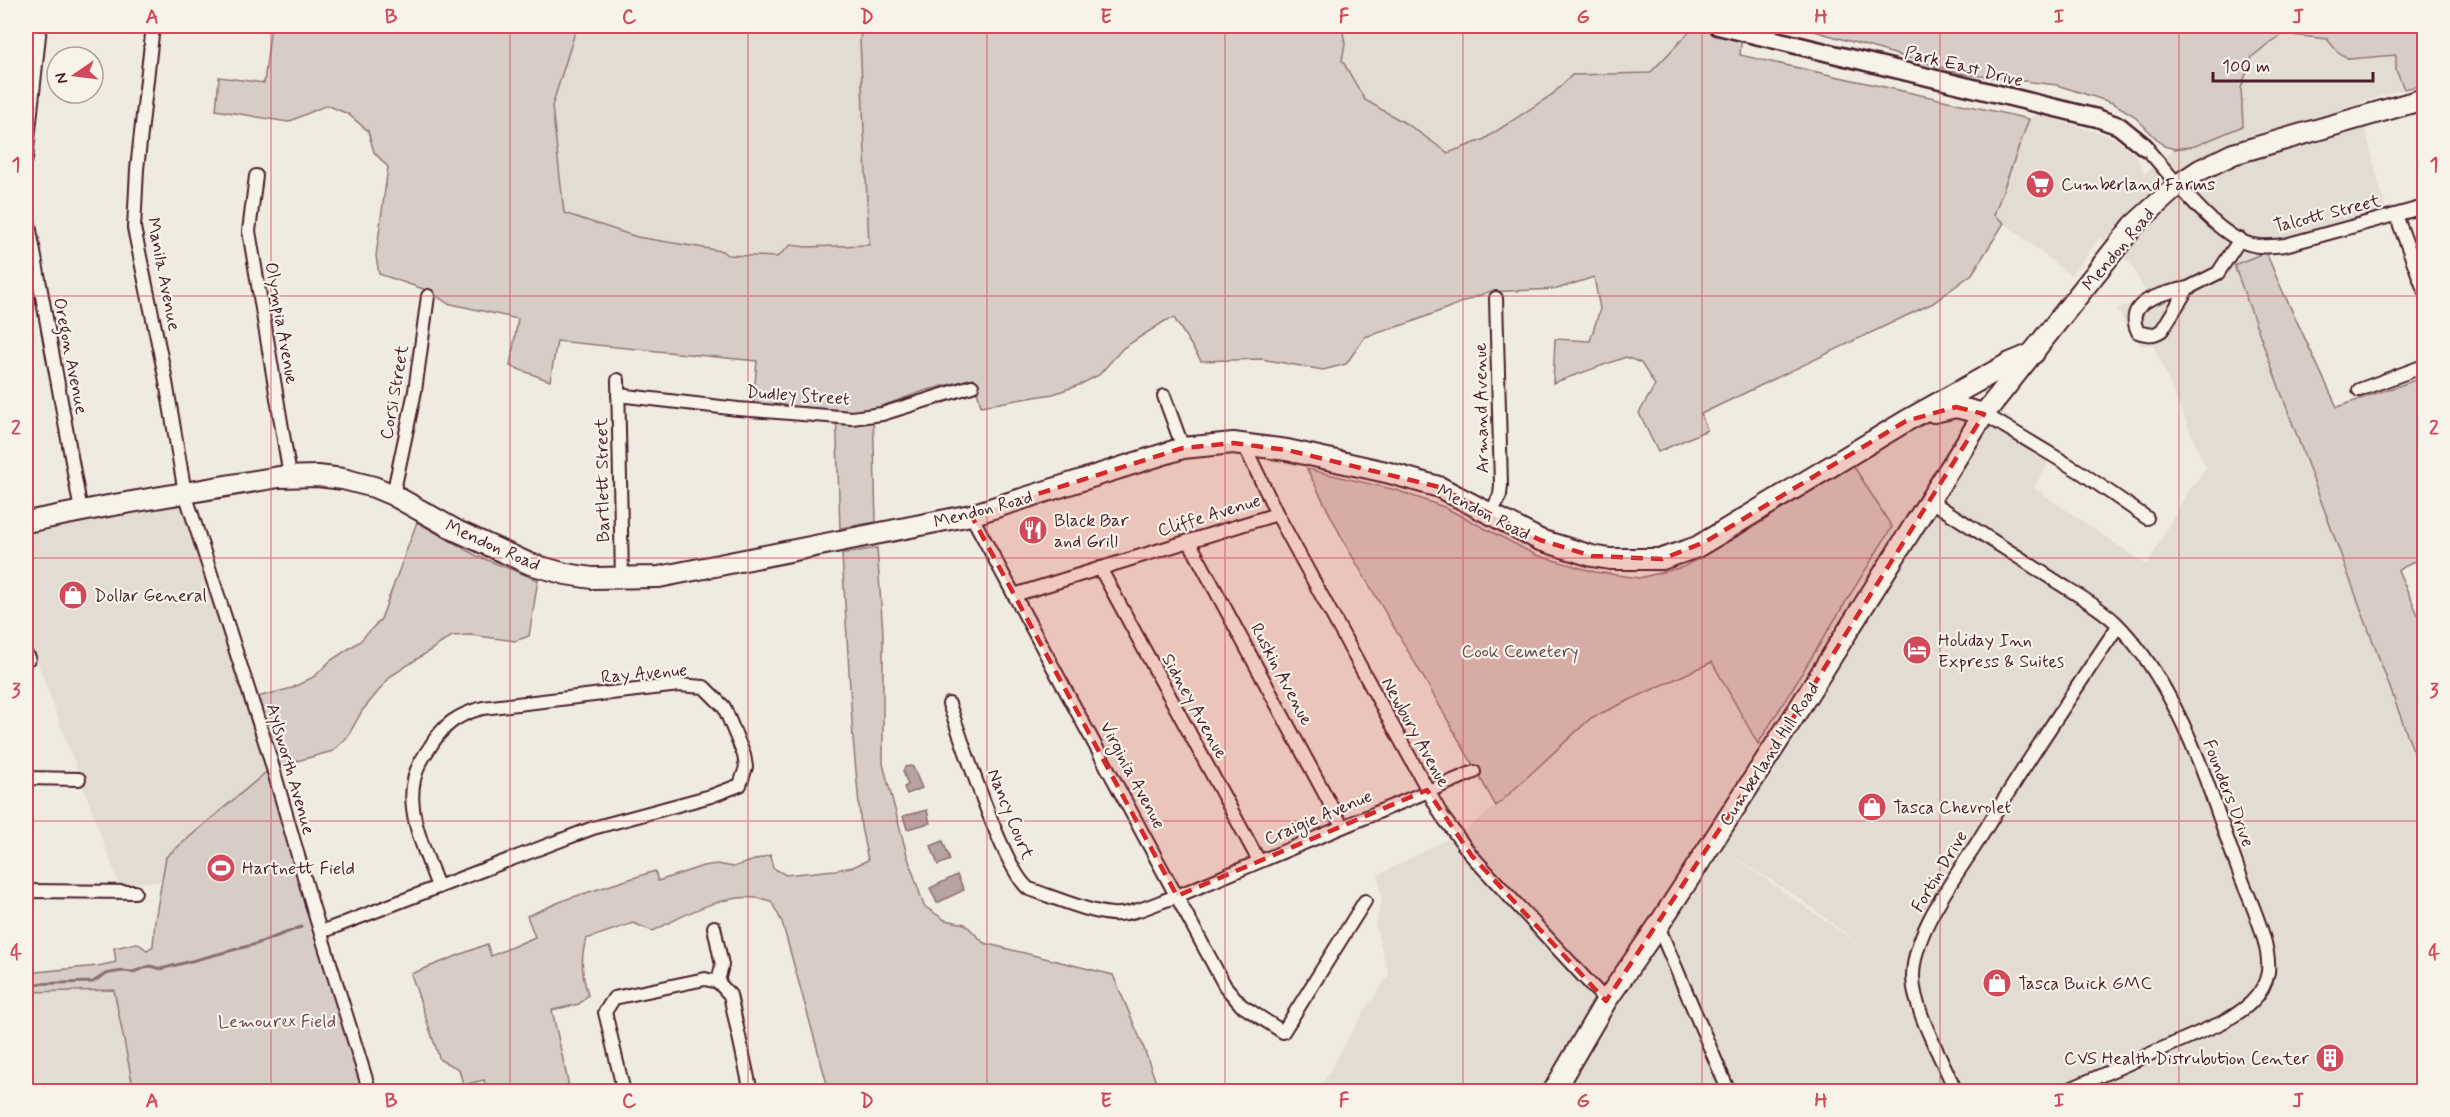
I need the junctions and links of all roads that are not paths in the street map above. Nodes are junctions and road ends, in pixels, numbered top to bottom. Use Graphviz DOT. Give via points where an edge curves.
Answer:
graph roads {
  1 [pos="40,26"];
  2 [pos="153,26"];
  3 [pos="1718,26"];
  4 [pos="2424,99"];
  5 [pos="2145,147"];
  6 [pos="26,159"];
  7 [pos="256,176"];
  8 [pos="2179,184"];
  9 [pos="2424,207"];
  10 [pos="26,208"];
  11 [pos="2396,215"];
  12 [pos="2240,239"];
  13 [pos="2188,288"];
  14 [pos="2424,290"];
  15 [pos="428,296"];
  16 [pos="1496,298"];
  17 [pos="2034,353"];
  18 [pos="2424,366"];
  19 [pos="618,380"];
  20 [pos="972,386"];
  21 [pos="2359,390"];
  22 [pos="618,395"];
  23 [pos="1955,395"];
  24 [pos="1164,396"];
  25 [pos="1991,415"];
  26 [pos="1906,421"];
  27 [pos="1244,445"];
  28 [pos="1183,448"];
  29 [pos="290,476"];
  30 [pos="185,493"];
  31 [pos="393,495"];
  32 [pos="1929,500"];
  33 [pos="81,511"];
  34 [pos="1277,514"];
  35 [pos="971,515"];
  36 [pos="1490,515"];
  37 [pos="2147,518"];
  38 [pos="26,522"];
  39 [pos="1189,541"];
  40 [pos="1100,568"];
  41 [pos="622,579"];
  42 [pos="1014,595"];
  43 [pos="2118,626"];
  44 [pos="949,704"];
  45 [pos="1474,772"];
  46 [pos="26,778"];
  47 [pos="79,779"];
  48 [pos="1426,790"];
  49 [pos="1342,826"];
  50 [pos="1259,861"];
  51 [pos="438,887"];
  52 [pos="26,891"];
  53 [pos="135,892"];
  54 [pos="1177,896"];
  55 [pos="1365,901"];
  56 [pos="1659,926"];
  57 [pos="714,927"];
  58 [pos="321,932"];
  59 [pos="718,982"];
  60 [pos="1606,1001"];
  61 [pos="370,1092"];
  62 [pos="624,1092"];
  63 [pos="751,1092"];
  64 [pos="1553,1092"];
  65 [pos="1729,1092"];
  66 [pos="1956,1092"];
  67 [pos="2063,1092"];
  1 -- 6 [label="street"];
  2 -- 30 [label="street, Manila Avenue" via="136,169 134,228"];
  3 -- 5 [label="street, Park East Drive" via="2097,118 2119,126"];
  4 -- 8 [label="main road, Mendon Road" via="2243,150"];
  5 -- 8 [label="street, Park East Drive"];
  7 -- 29 [label="street, Olympia Avenue" via="250,242"];
  8 -- 12 [label="street, Talcott Street" via="2220,230"];
  8 -- 17 [label="main road, Mendon Road" via="2128,232"];
  9 -- 11 [label="street, Talcott Street"];
  10 -- 33 [label="street, Oregon Avenue"];
  11 -- 12 [label="street, Talcott Street" via="2285,245 2263,247"];
  11 -- 14 [label="street"];
  12 -- 13 [label="street" via="2218,273"];
  13 -- 13 [label="street" via="2140,305 2133,321 2138,332 2148,335 2162,330"];
  15 -- 31 [label="street, Corsi Street" via="415,391"];
  16 -- 36 [label="street, Armand Avenue" via="1501,485"];
  17 -- 23 [label="main road, Mendon Road"];
  17 -- 25 [label="main road, Mendon Road"];
  18 -- 21 [label="street"];
  19 -- 22 [label="street, Bartlett Street"];
  20 -- 22 [label="street, Dudley Street" via="882,414 852,418"];
  22 -- 41 [label="street, Bartlett Street"];
  23 -- 25 [label="main road" via="1966,397"];
  23 -- 26 [label="main road, Mendon Road"];
  24 -- 28 [label="street"];
  25 -- 26 [label="main road, Mendon Road" via="1956,407"];
  25 -- 32 [label="main road, Cumberland Hill Road"];
  25 -- 37 [label="street"];
  26 -- 36 [label="main road, Mendon Road" via="1697,547 1662,559 1610,559 1575,552"];
  27 -- 28 [label="main road, Mendon Road"];
  27 -- 34 [label="street, Newbury Avenue"];
  27 -- 36 [label="main road, Mendon Road" via="1287,450 1407,478 1452,493"];
  28 -- 35 [label="main road, Mendon Road"];
  29 -- 30 [label="main road, Mendon Road"];
  29 -- 31 [label="main road, Mendon Road" via="343,479"];
  30 -- 33 [label="main road, Mendon Road"];
  30 -- 58 [label="street, Aylsworth Avenue" via="268,750"];
  31 -- 41 [label="main road, Mendon Road" via="456,531 530,564 566,574"];
  32 -- 43 [label="street, Founders Drive" via="2085,600"];
  32 -- 56 [label="main road, Cumberland Hill Road"];
  33 -- 38 [label="main road, Mendon Road"];
  34 -- 39 [label="street, Cliffe Avenue"];
  34 -- 48 [label="street, Newbury Avenue"];
  35 -- 41 [label="main road, Mendon Road" via="659,577"];
  35 -- 42 [label="street, Virginia Avenue"];
  39 -- 40 [label="street, Cliffe Avenue"];
  39 -- 49 [label="street, Ruskin Avenue"];
  40 -- 42 [label="street, Cliffe Avenue"];
  40 -- 50 [label="street, Sidney Avenue"];
  42 -- 54 [label="street, Virginia Avenue"];
  43 -- 66 [label="street, Fortin Drive" via="2024,766 1919,944 1913,978 1915,996"];
  43 -- 67 [label="street, Founders Drive" via="2154,672 2188,737 2260,930 2268,972 2254,1000 2233,1017"];
  44 -- 54 [label="street, Nancy Court" via="1004,850 1021,884 1116,914"];
  45 -- 48 [label="street, Craigie Avenue"];
  46 -- 47 [label="street"];
  48 -- 49 [label="street, Craigie Avenue"];
  48 -- 60 [label="street, Newbury Avenue" via="1472,856"];
  49 -- 50 [label="street, Craigie Avenue"];
  50 -- 54 [label="street, Craigie Avenue"];
  51 -- 51 [label="street, Ray Avenue" via="593,828 734,788 746,767 724,707 704,687 679,685 483,708 458,717 439,731 414,780 417,827"];
  51 -- 58 [label="street, Ray Avenue"];
  52 -- 53 [label="street"];
  54 -- 55 [label="street, Virginia Avenue" via="1233,998 1283,1032"];
  56 -- 60 [label="main road, Cumberland Hill Road"];
  56 -- 65 [label="street"];
  57 -- 59 [label="street" via="722,965"];
  58 -- 61 [label="street, Aylsworth Avenue"];
  59 -- 62 [label="street" via="705,979 614,998 605,1012"];
  59 -- 63 [label="street" via="730,995"];
  60 -- 64 [label="main road, Cumberland Hill Road"];
}
